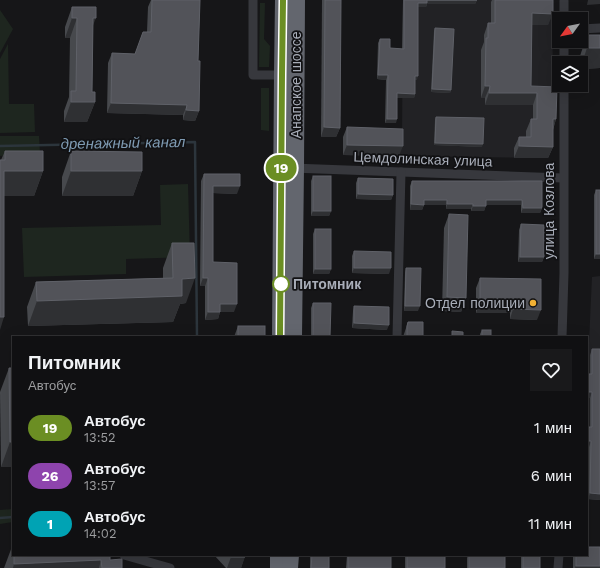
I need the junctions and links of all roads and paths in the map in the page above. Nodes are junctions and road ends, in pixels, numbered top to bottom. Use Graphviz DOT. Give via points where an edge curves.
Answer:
graph roads {
  1 [pos="252,0"];
  2 [pos="283,0"];
  3 [pos="297,0"];
  4 [pos="564,1"];
  5 [pos="564,12"];
  6 [pos="600,28"];
  7 [pos="588,29"];
  8 [pos="282,75"];
  9 [pos="564,92"];
  10 [pos="289,168"];
  11 [pos="401,172"];
  12 [pos="563,178"];
  13 [pos="280,336"];
  14 [pos="294,336"];
  15 [pos="397,336"];
  16 [pos="562,336"];
  17 [pos="128,556"];
  18 [pos="278,556"];
  19 [pos="291,556"];
  20 [pos="558,556"];
  21 [pos="170,568"];
  22 [pos="278,568"];
  23 [pos="290,568"];
  24 [pos="558,568"];
  1 -- 8 [label="street" via="253,75"];
  2 -- 8 [label="highway, Анапское шоссе"];
  3 -- 10 [label="highway, Анапское шоссе"];
  4 -- 5 [label="street"];
  6 -- 7 [label="street"];
  8 -- 10 [label="highway, Анапское шоссе"];
  9 -- 12 [label="street, улица Козлова"];
  10 -- 11 [label="street, Цемдолинская улица"];
  10 -- 13 [label="highway, Анапское шоссе"];
  10 -- 14 [label="highway, Анапское шоссе"];
  11 -- 12 [label="street, Цемдолинская улица"];
  11 -- 15 [label="street"];
  12 -- 16 [label="street, улица Козлова"];
  17 -- 21 [label="street"];
  18 -- 22 [label="highway"];
  19 -- 23 [label="highway"];
  20 -- 24 [label="street"];
}
